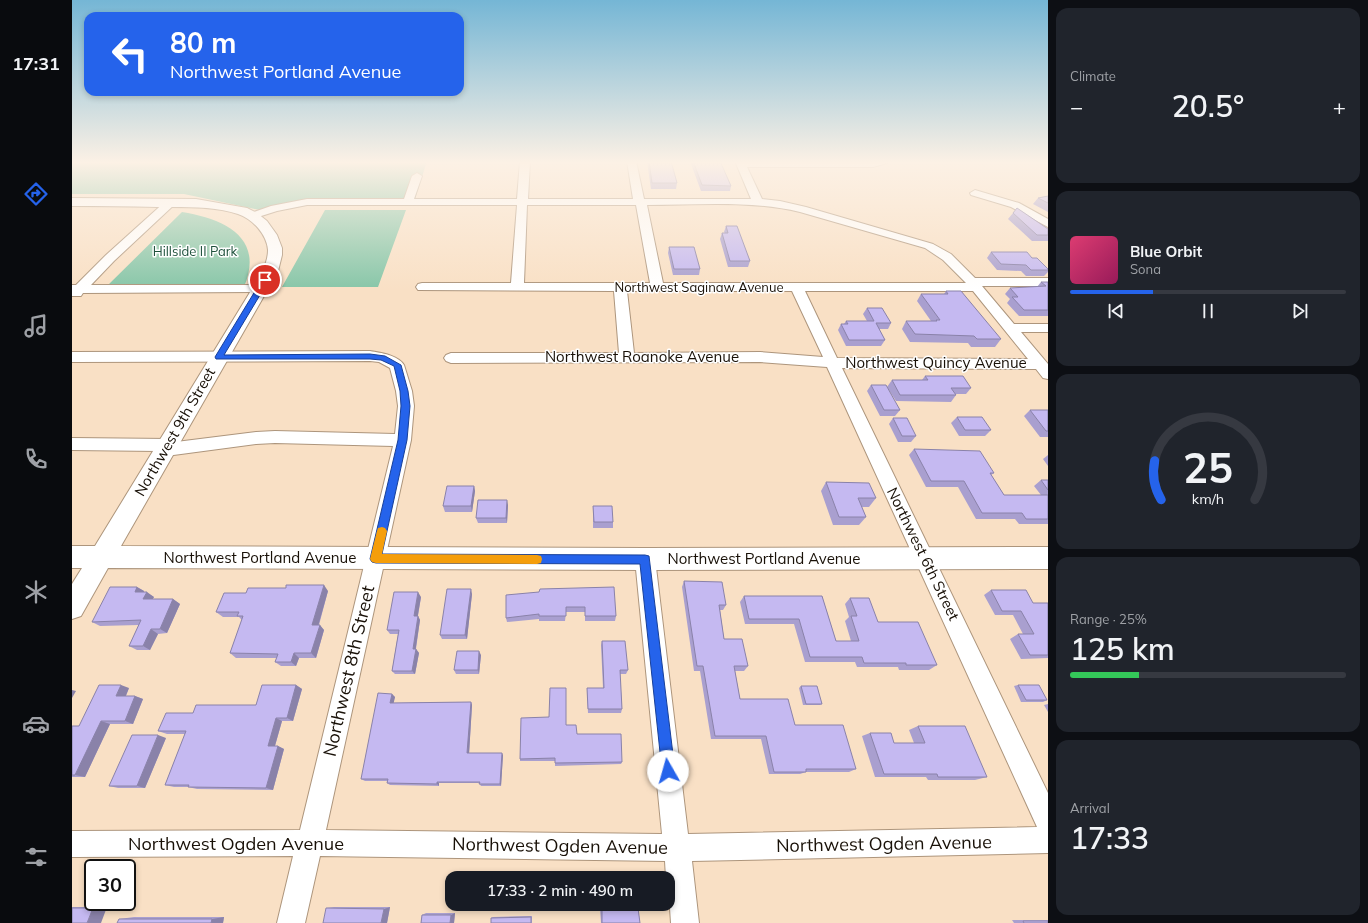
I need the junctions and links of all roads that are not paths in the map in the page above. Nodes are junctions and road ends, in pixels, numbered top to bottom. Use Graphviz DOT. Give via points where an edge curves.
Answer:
graph roads {
  1 [pos="168,204"];
  2 [pos="200,204"];
  3 [pos="296,204"];
  4 [pos="523,204"];
  5 [pos="641,204"];
  6 [pos="780,204"];
  7 [pos="1012,204"];
  8 [pos="252,216"];
  9 [pos="1048,224"];
  10 [pos="1048,282"];
  11 [pos="974,284"];
  12 [pos="422,287"];
  13 [pos="517,287"];
  14 [pos="657,287"];
  15 [pos="797,287"];
  16 [pos="620,288"];
  17 [pos="260,289"];
  18 [pos="75,292"];
  19 [pos="1009,328"];
  20 [pos="1048,328"];
  21 [pos="627,356"];
  22 [pos="72,357"];
  23 [pos="219,357"];
  24 [pos="451,358"];
  25 [pos="832,363"];
  26 [pos="1044,369"];
  27 [pos="402,440"];
  28 [pos="72,444"];
  29 [pos="167,448"];
  30 [pos="102,557"];
  31 [pos="72,558"];
  32 [pos="925,558"];
  33 [pos="1048,558"];
  34 [pos="376,559"];
  35 [pos="645,560"];
  36 [pos="72,607"];
  37 [pos="1048,821"];
  38 [pos="1048,840"];
  39 [pos="309,843"];
  40 [pos="72,844"];
  41 [pos="677,848"];
  42 [pos="291,923"];
  43 [pos="685,923"];
  1 -- 18 [label="street"];
  2 -- 8 [label="street" via="242,211"];
  3 -- 8 [label="street"];
  4 -- 13 [label="street"];
  5 -- 14 [label="street"];
  6 -- 11 [label="street" via="928,246 947,257"];
  7 -- 9 [label="street"];
  8 -- 17 [label="street, Northwest 9th Street" via="270,235 275,248 270,271"];
  10 -- 11 [label="street, Northwest Saginaw Avenue"];
  11 -- 15 [label="street, Northwest Saginaw Avenue"];
  11 -- 19 [label="street"];
  12 -- 13 [label="street, Northwest Saginaw Avenue"];
  13 -- 16 [label="street, Northwest Saginaw Avenue"];
  14 -- 15 [label="street, Northwest Saginaw Avenue"];
  14 -- 16 [label="street, Northwest Saginaw Avenue"];
  15 -- 25 [label="street, Northwest 6th Street"];
  16 -- 21 [label="street"];
  17 -- 18 [label="street"];
  17 -- 23 [label="street, Northwest 9th Street"];
  19 -- 20 [label="street"];
  19 -- 26 [label="street"];
  21 -- 24 [label="street, Northwest Roanoke Avenue"];
  21 -- 25 [label="street, Northwest Roanoke Avenue" via="760,357"];
  22 -- 23 [label="street"];
  23 -- 27 [label="street, Northwest 8th Street" via="382,358 397,365 404,391 406,406"];
  23 -- 29 [label="street, Northwest 9th Street"];
  25 -- 26 [label="street, Northwest Quincy Avenue"];
  25 -- 32 [label="street, Northwest 6th Street"];
  27 -- 29 [label="street" via="256,438"];
  27 -- 34 [label="street, Northwest 8th Street"];
  28 -- 29 [label="street"];
  29 -- 30 [label="street, Northwest 9th Street"];
  30 -- 31 [label="street, Northwest Portland Avenue"];
  30 -- 34 [label="street, Northwest Portland Avenue"];
  30 -- 36 [label="street, Northwest 9th Street"];
  32 -- 33 [label="street, Northwest Portland Avenue"];
  32 -- 35 [label="street, Northwest Portland Avenue"];
  32 -- 37 [label="street, Northwest 6th Street"];
  34 -- 35 [label="street, Northwest Portland Avenue"];
  34 -- 39 [label="street, Northwest 8th Street"];
  35 -- 41 [label="street"];
  38 -- 41 [label="street, Northwest Ogden Avenue"];
  39 -- 40 [label="street, Northwest Ogden Avenue"];
  39 -- 41 [label="street, Northwest Ogden Avenue"];
  39 -- 42 [label="street, Northwest 8th Street"];
  41 -- 43 [label="street"];
}
